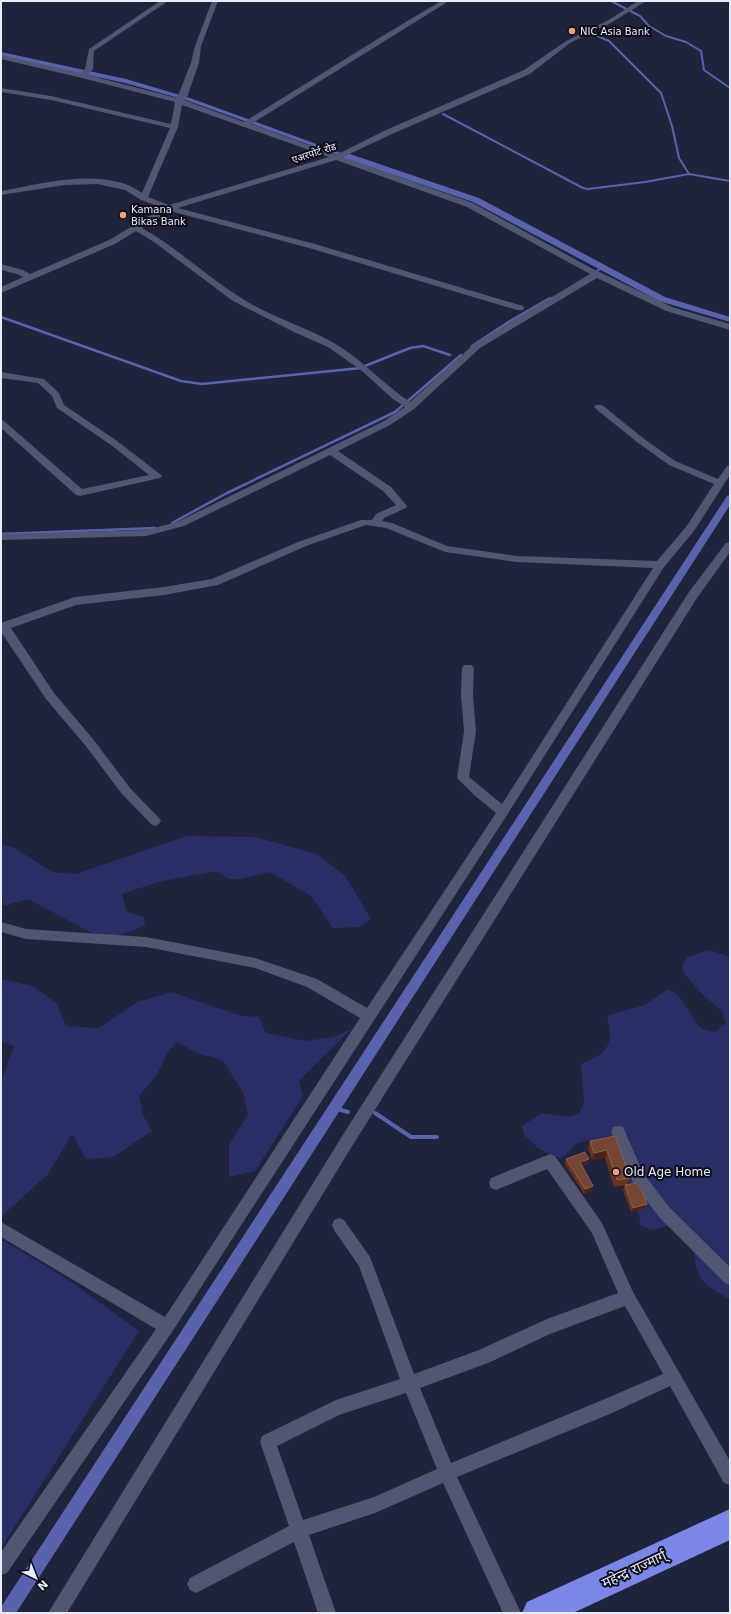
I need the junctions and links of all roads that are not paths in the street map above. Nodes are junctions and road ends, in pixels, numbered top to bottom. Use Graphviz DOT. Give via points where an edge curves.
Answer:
graph roads {
  1 [pos="165,1"];
  2 [pos="215,1"];
  3 [pos="446,1"];
  4 [pos="643,1"];
  5 [pos="1,57"];
  6 [pos="86,73"];
  7 [pos="1,90"];
  8 [pos="181,99"];
  9 [pos="249,123"];
  10 [pos="174,126"];
  11 [pos="337,157"];
  12 [pos="1,193"];
  13 [pos="144,198"];
  14 [pos="169,208"];
  15 [pos="136,228"];
  16 [pos="1,267"];
  17 [pos="594,272"];
  18 [pos="29,277"];
  19 [pos="1,290"];
  20 [pos="520,308"];
  21 [pos="730,327"];
  22 [pos="1,375"];
  23 [pos="407,404"];
  24 [pos="599,407"];
  25 [pos="1,423"];
  26 [pos="331,450"];
  27 [pos="730,468"];
  28 [pos="720,483"];
  29 [pos="375,523"];
  30 [pos="1,537"];
  31 [pos="729,548"];
  32 [pos="660,566"];
  33 [pos="3,627"];
  34 [pos="468,668"];
  35 [pos="503,812"];
  36 [pos="155,821"];
  37 [pos="1,927"];
  38 [pos="369,1016"];
  39 [pos="618,1132"];
  40 [pos="496,1183"];
  41 [pos="339,1225"];
  42 [pos="1,1229"];
  43 [pos="730,1278"];
  44 [pos="628,1297"];
  45 [pos="167,1327"];
  46 [pos="673,1376"];
  47 [pos="410,1384"];
  48 [pos="447,1473"];
  49 [pos="730,1477"];
  50 [pos="730,1524"];
  51 [pos="298,1530"];
  52 [pos="1,1567"];
  53 [pos="196,1584"];
  54 [pos="57,1613"];
  55 [pos="327,1613"];
  56 [pos="512,1613"];
  57 [pos="538,1613"];
  1 -- 6 [label="street" via="91,50"];
  2 -- 8 [label="street"];
  3 -- 9 [label="street"];
  4 -- 11 [label="street, एअरपोर्ट रोड" via="568,42 527,72"];
  5 -- 6 [label="street"];
  6 -- 8 [label="street"];
  7 -- 10 [label="street" via="50,98"];
  8 -- 9 [label="street"];
  8 -- 10 [label="street"];
  9 -- 11 [label="street"];
  10 -- 13 [label="street"];
  11 -- 14 [label="street, एअरपोर्ट रोड"];
  11 -- 17 [label="street" via="470,205"];
  12 -- 13 [label="street" via="78,181 130,188"];
  13 -- 14 [label="street"];
  14 -- 15 [label="street, एअरपोर्ट रोड"];
  14 -- 20 [label="street" via="304,244"];
  15 -- 18 [label="street, एअरपोर्ट रोड" via="112,242"];
  15 -- 23 [label="street" via="157,240 236,299 331,345"];
  16 -- 18 [label="street"];
  17 -- 21 [label="street" via="669,309"];
  17 -- 23 [label="street" via="477,346"];
  18 -- 19 [label="street, एअरपोर्ट रोड"];
  22 -- 25 [label="street" via="40,382 56,395 60,406 157,476 80,493"];
  23 -- 26 [label="street" via="387,423"];
  24 -- 28 [label="street" via="672,463"];
  26 -- 29 [label="street" via="387,490 402,506 380,516"];
  26 -- 30 [label="street" via="166,529 146,533"];
  27 -- 28 [label="street"];
  28 -- 32 [label="street" via="690,528"];
  29 -- 32 [label="street" via="388,525 445,549 517,559"];
  29 -- 33 [label="street" via="365,522 302,544 214,582 164,591 75,600"];
  31 -- 54 [label="street" via="693,595 358,1125"];
  32 -- 35 [label="street"];
  33 -- 36 [label="street" via="50,696 126,790"];
  34 -- 35 [label="street" via="470,731 463,778"];
  35 -- 38 [label="street"];
  37 -- 38 [label="street" via="26,934 146,942 255,963 312,983"];
  38 -- 45 [label="street"];
  39 -- 43 [label="street" via="638,1178 665,1213"];
  40 -- 44 [label="street" via="550,1161 596,1228"];
  41 -- 47 [label="street" via="364,1262"];
  42 -- 45 [label="street"];
  44 -- 46 [label="street"];
  44 -- 47 [label="street" via="547,1327 482,1357"];
  45 -- 52 [label="street"];
  46 -- 48 [label="street" via="606,1407"];
  46 -- 49 [label="street"];
  47 -- 48 [label="street"];
  47 -- 51 [label="street" via="336,1408 268,1442"];
  48 -- 51 [label="street" via="375,1505"];
  48 -- 56 [label="street"];
  50 -- 57 [label="highway, महेन्द्र राज्मार्ग्"];
  51 -- 53 [label="street"];
  51 -- 55 [label="street"];
}
